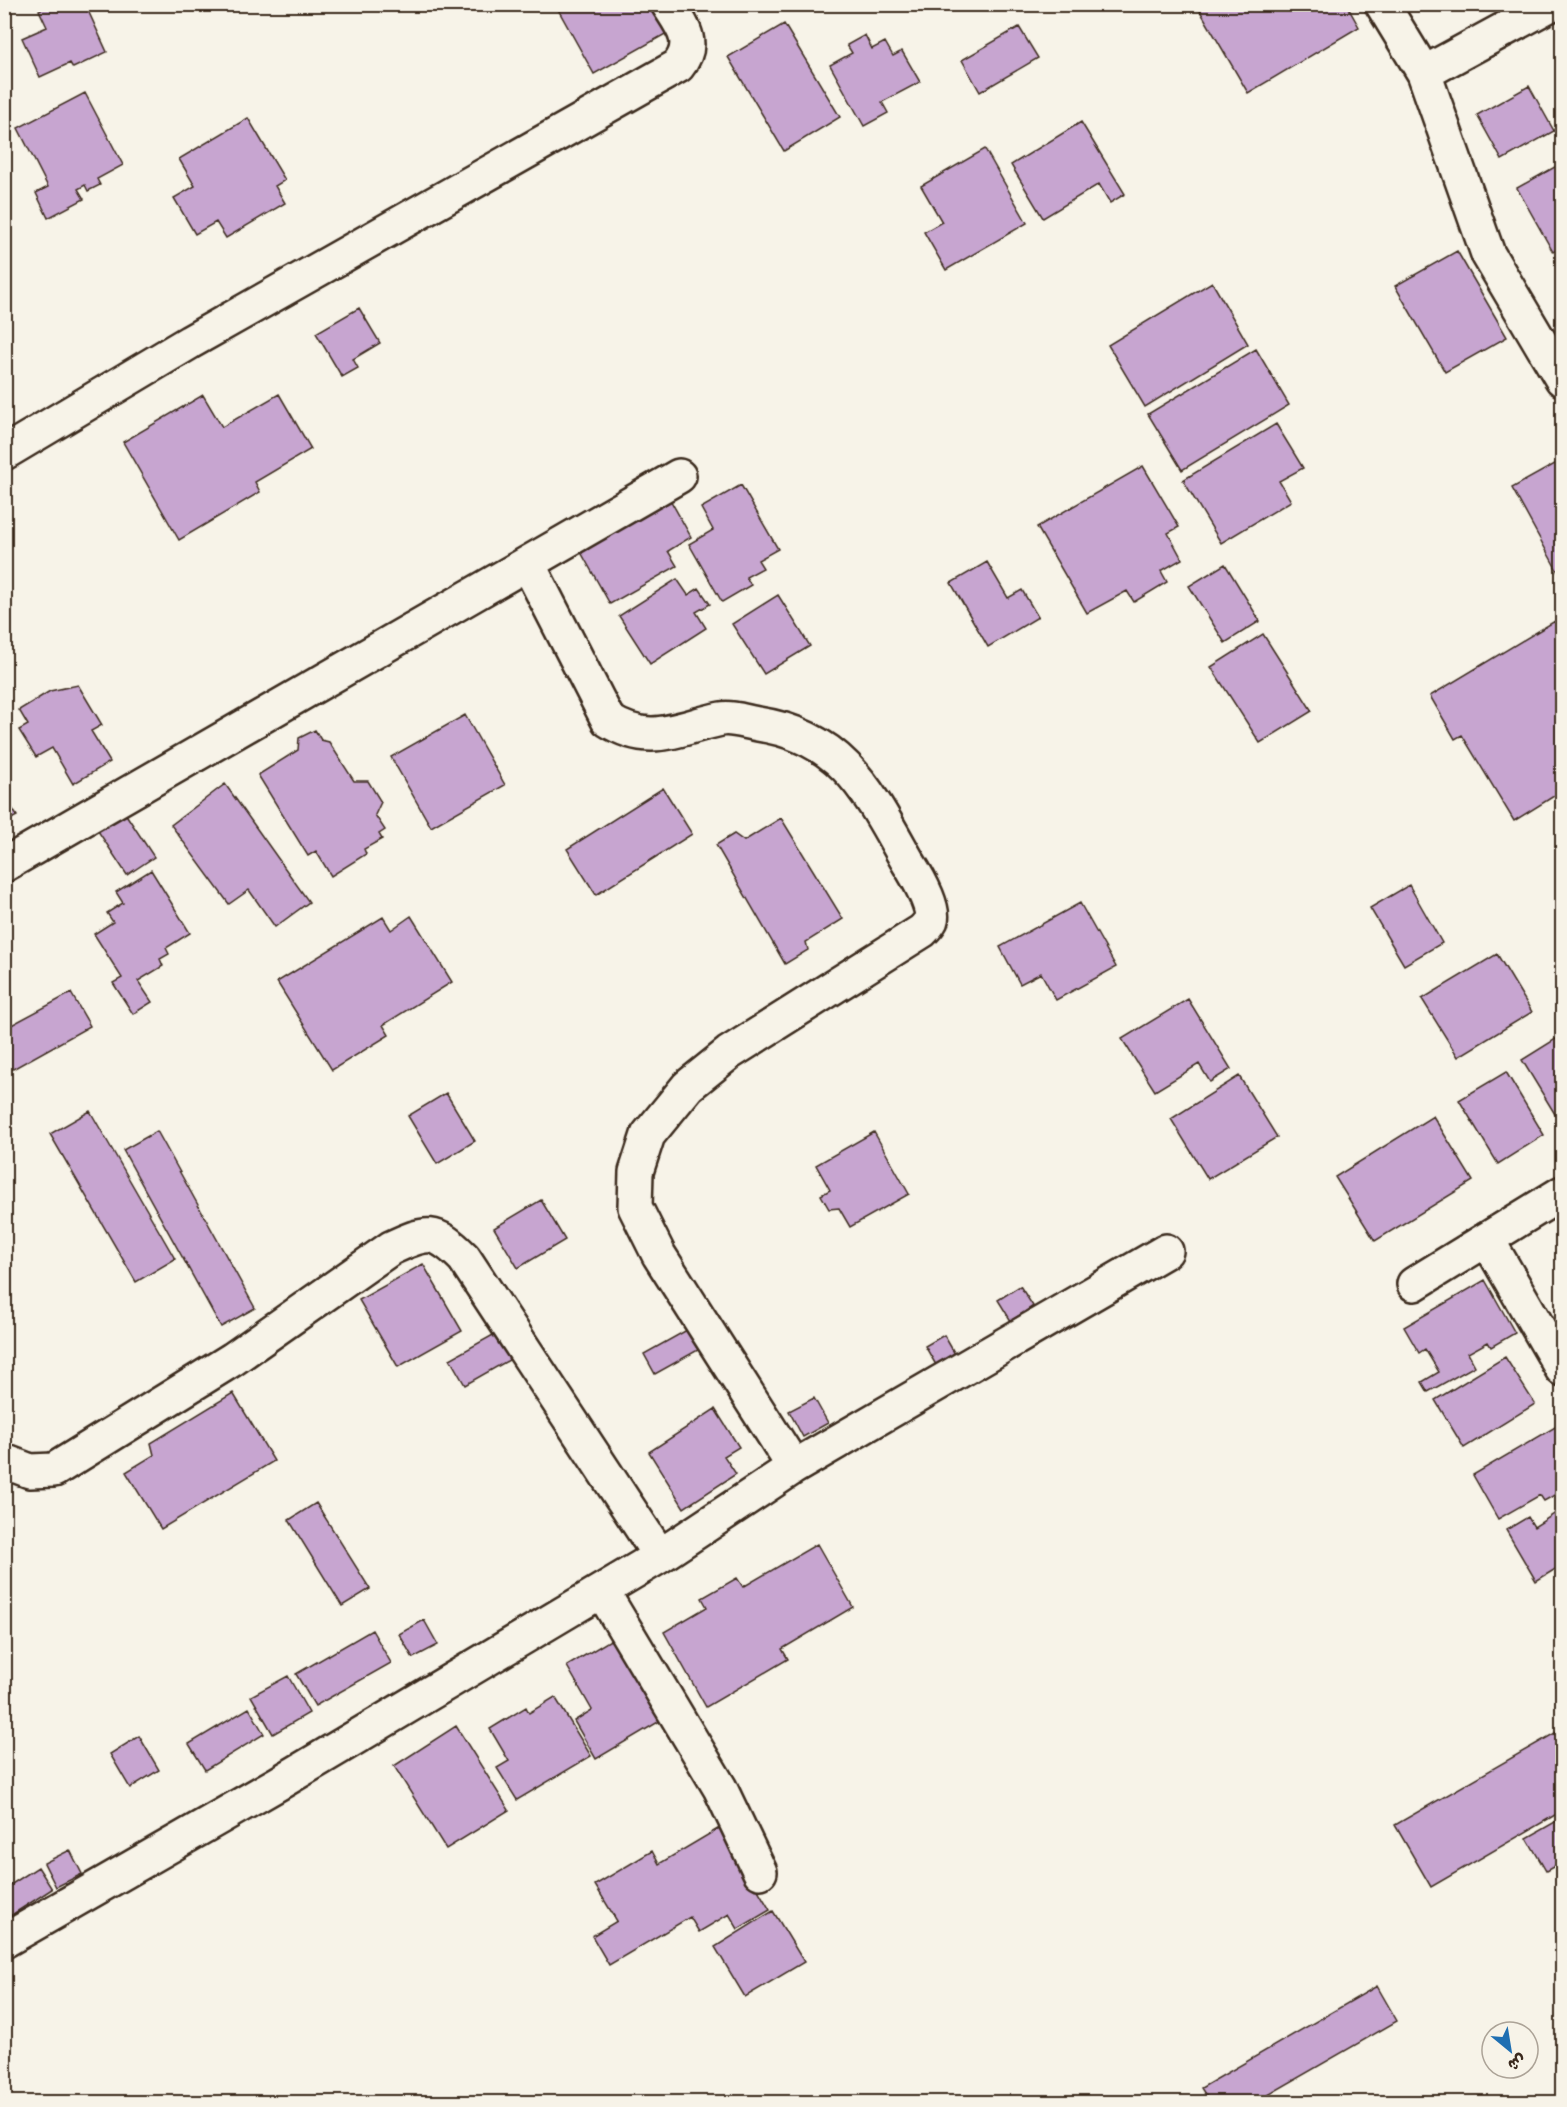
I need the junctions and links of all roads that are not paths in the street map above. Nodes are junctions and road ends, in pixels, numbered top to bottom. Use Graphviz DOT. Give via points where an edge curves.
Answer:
graph roads {
  1 [pos="668,4"];
  2 [pos="1382,4"];
  3 [pos="1551,4"];
  4 [pos="1424,73"];
  5 [pos="1563,379"];
  6 [pos="4,453"];
  7 [pos="679,476"];
  8 [pos="528,564"];
  9 [pos="4,865"];
  10 [pos="1563,1193"];
  11 [pos="1487,1239"];
  12 [pos="1166,1251"];
  13 [pos="1414,1284"];
  14 [pos="1563,1369"];
  15 [pos="4,1461"];
  16 [pos="794,1467"];
  17 [pos="660,1556"];
  18 [pos="602,1591"];
  19 [pos="760,1872"];
  20 [pos="4,1941"];
  1 -- 6 [label="street" via="687,41 687,55 678,66 190,342"];
  2 -- 4 [label="street"];
  3 -- 4 [label="street"];
  4 -- 5 [label="street" via="1488,254"];
  7 -- 8 [label="street"];
  8 -- 9 [label="street"];
  8 -- 16 [label="street" via="608,720 621,729 647,736 725,719 782,727 816,741 847,767 877,807 932,911 931,920 922,931 729,1053 688,1086 648,1135 636,1172 635,1207 659,1255"];
  10 -- 11 [label="street"];
  11 -- 13 [label="street"];
  11 -- 14 [label="street"];
  12 -- 16 [label="street"];
  15 -- 17 [label="street" via="30,1471 54,1470 233,1359 391,1248 420,1234 445,1239 464,1258"];
  16 -- 17 [label="street"];
  17 -- 18 [label="street"];
  18 -- 19 [label="street" via="720,1788"];
  18 -- 20 [label="street"];
}
